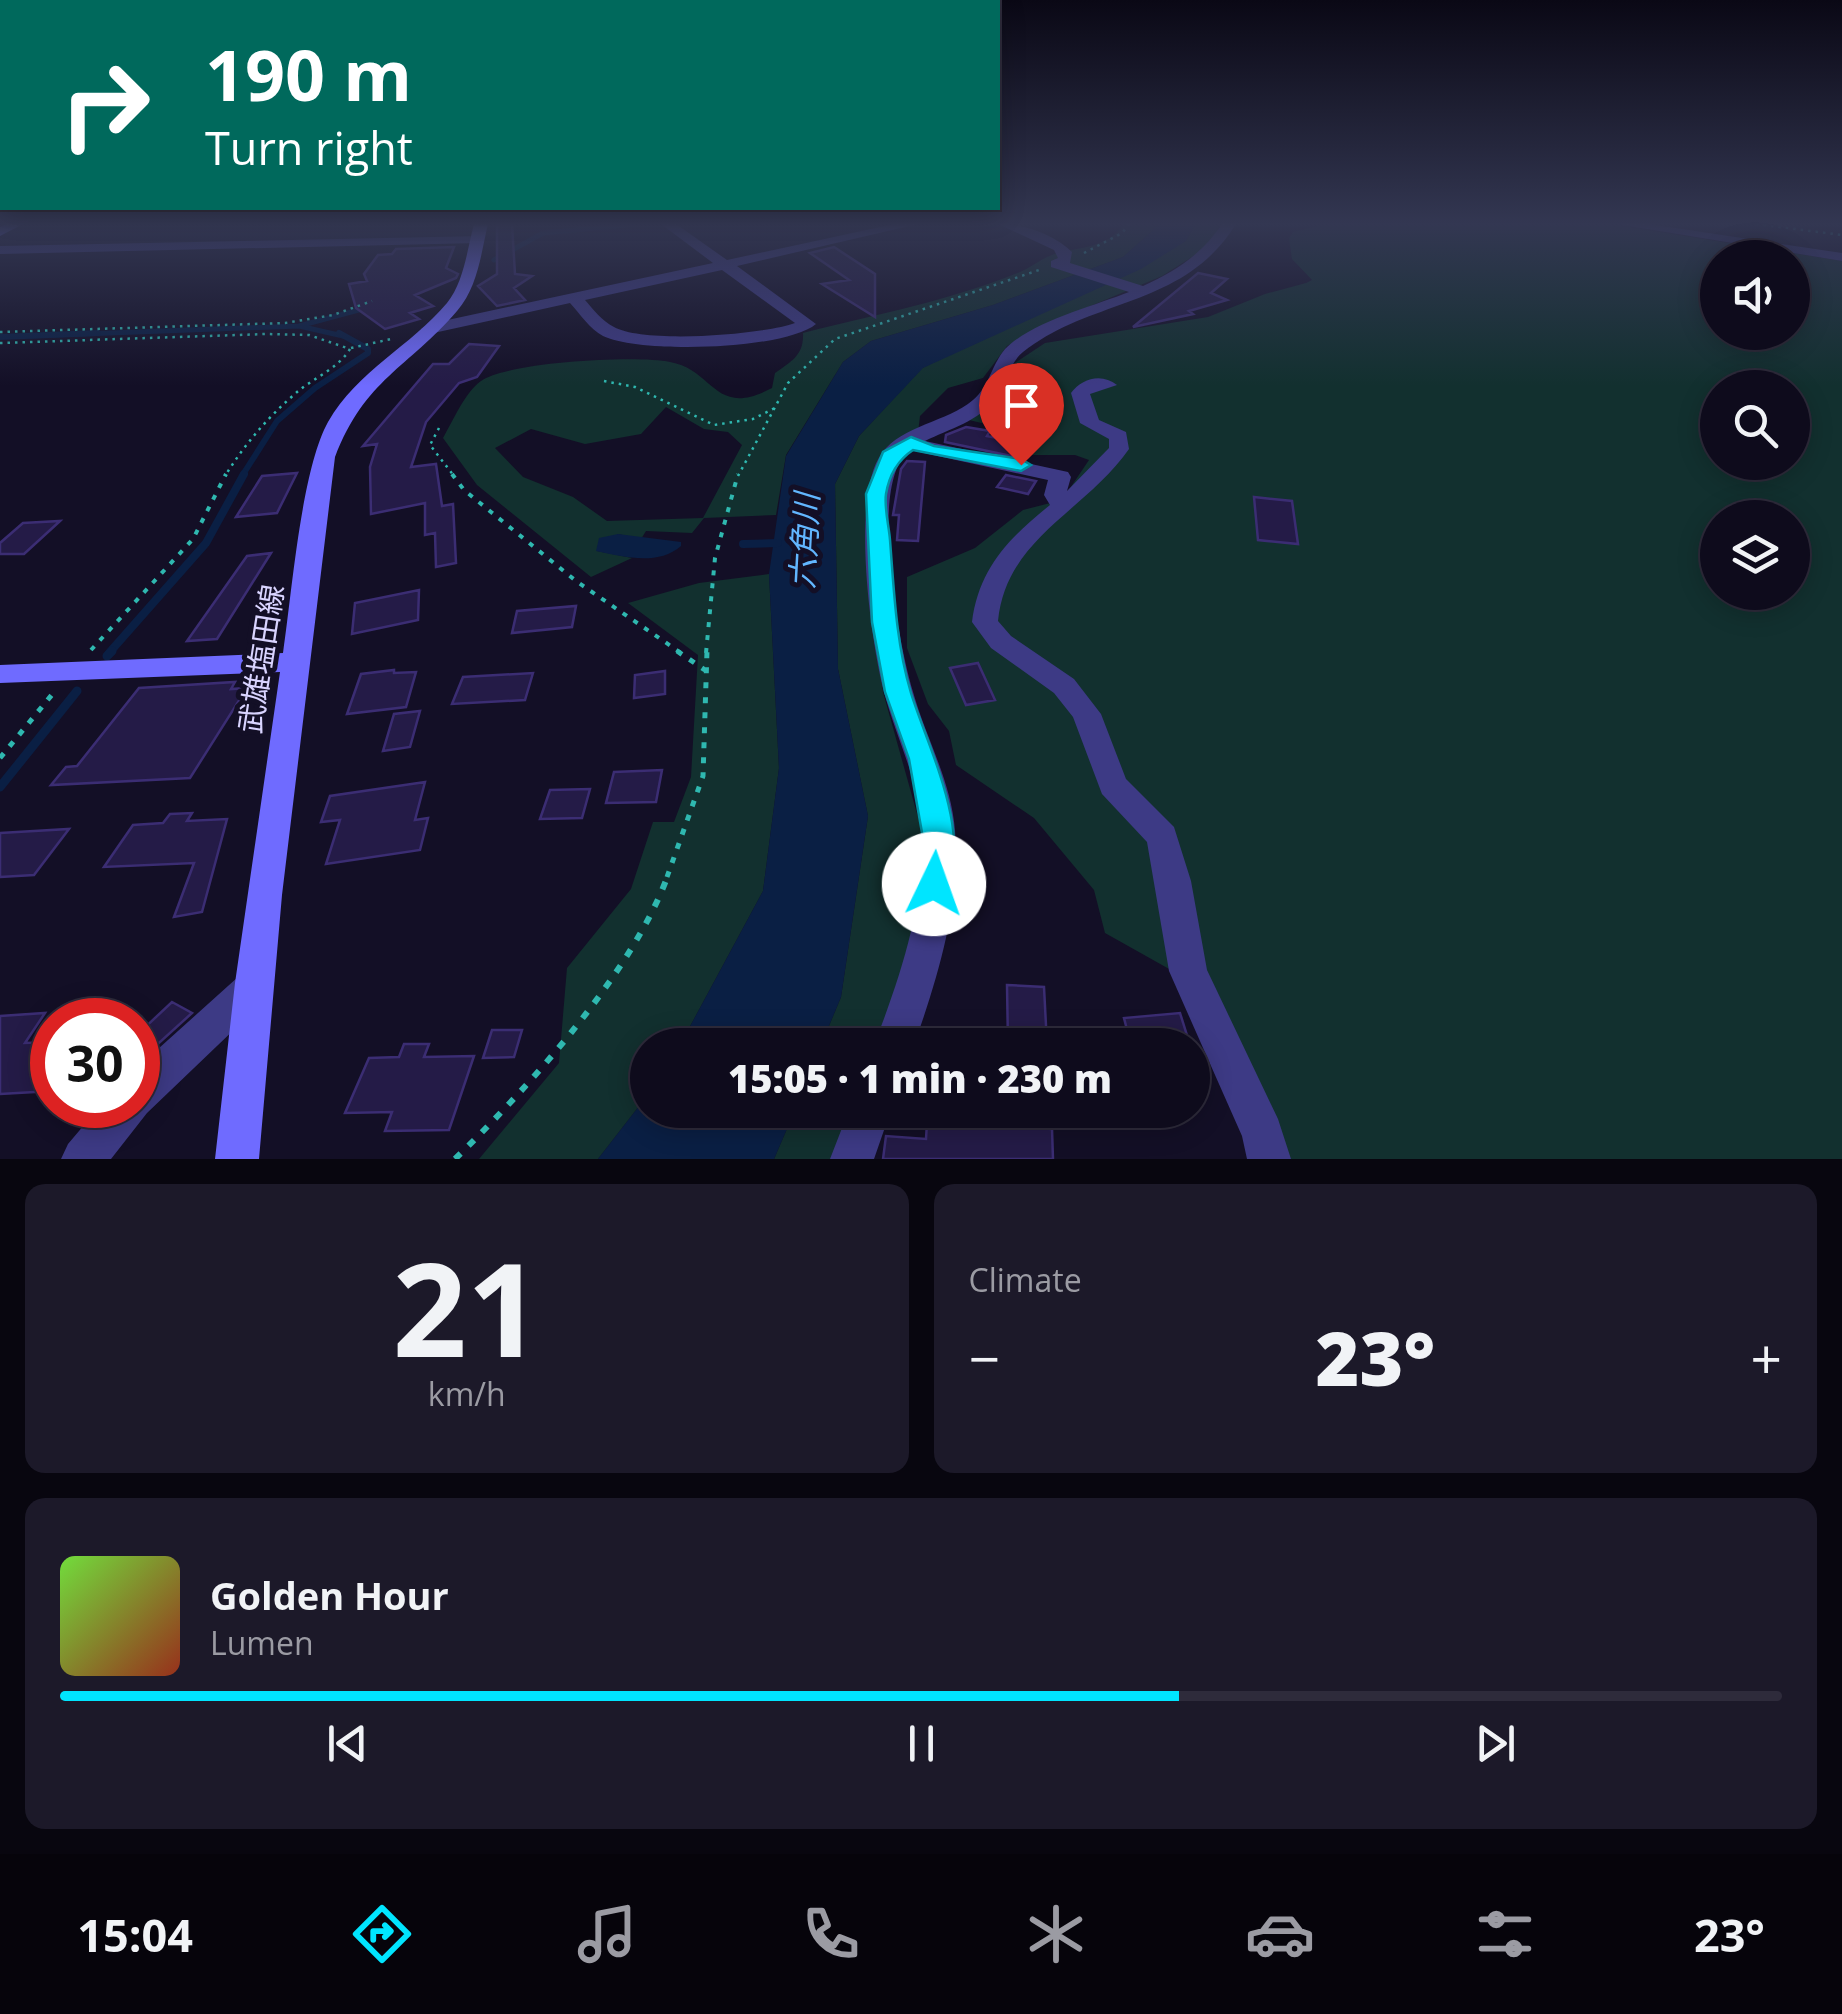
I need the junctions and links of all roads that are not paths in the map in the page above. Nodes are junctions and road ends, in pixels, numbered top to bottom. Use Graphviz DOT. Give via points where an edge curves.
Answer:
graph roads {
  1 [pos="468,278"];
  2 [pos="664,278"];
  3 [pos="747,278"];
  4 [pos="1104,278"];
  5 [pos="1163,278"];
  6 [pos="1141,291"];
  7 [pos="574,298"];
  8 [pos="429,329"];
  9 [pos="1108,385"];
  10 [pos="911,442"];
  11 [pos="1062,507"];
  12 [pos="295,662"];
  13 [pos="0,674"];
  14 [pos="251,989"];
  15 [pos="900,1028"];
  16 [pos="160,1073"];
  17 [pos="109,1128"];
  18 [pos="863,1128"];
  19 [pos="83,1159"];
  20 [pos="237,1159"];
  21 [pos="852,1159"];
  22 [pos="1269,1159"];
  1 -- 8 [label="main road, 武雄塩田線"];
  2 -- 7 [label="street"];
  3 -- 7 [label="street" via="808,324 736,338 611,334"];
  4 -- 6 [label="street"];
  5 -- 6 [label="street"];
  6 -- 10 [label="street" via="1019,347 1004,360 984,402"];
  7 -- 8 [label="street"];
  8 -- 12 [label="main road, 武雄塩田線" via="364,387 338,422 324,457"];
  9 -- 11 [label="street" via="1086,385 1080,393 1090,423 1119,436 1119,449"];
  10 -- 11 [label="street" via="1060,476 1055,495"];
  10 -- 15 [label="street" via="890,456 876,494 884,622 939,844 924,963"];
  11 -- 22 [label="street" via="1006,557 991,580 985,622 1001,642 1064,686 1086,714 1112,785 1162,836 1188,971"];
  12 -- 13 [label="main road"];
  12 -- 14 [label="main road, 武雄塩田線"];
  14 -- 16 [label="street"];
  14 -- 20 [label="main road, 武雄塩田線"];
  17 -- 19 [label="street"];
  18 -- 21 [label="street"];
}
